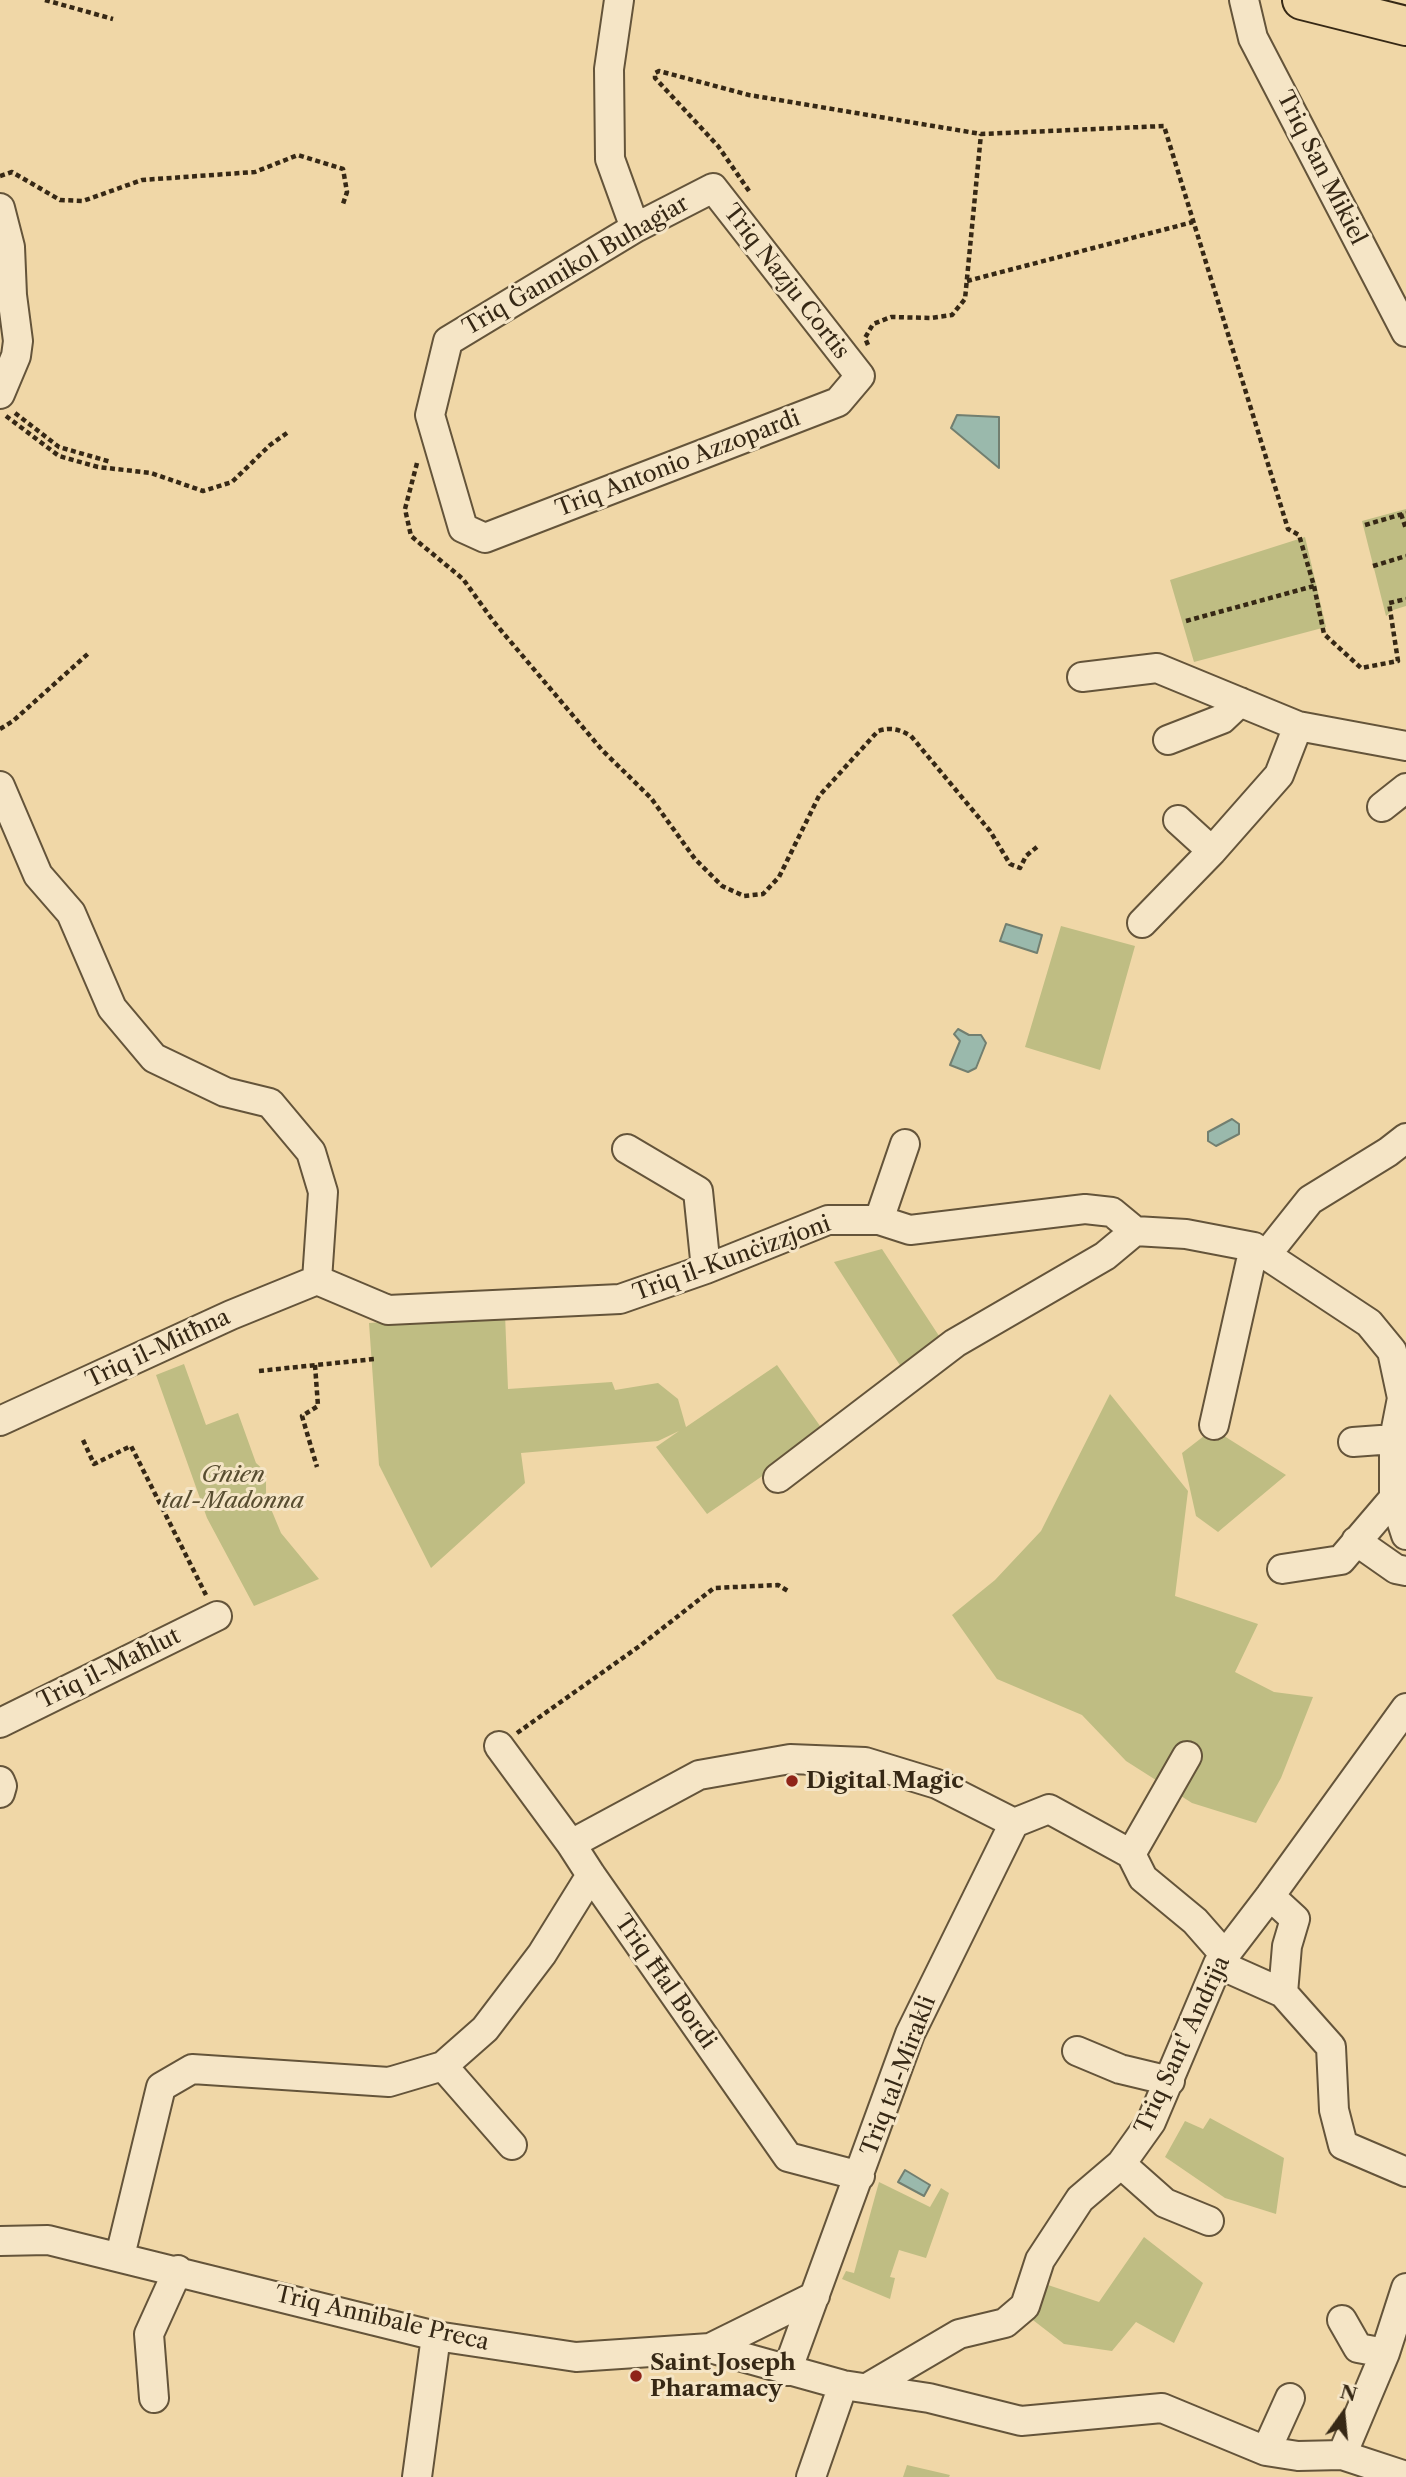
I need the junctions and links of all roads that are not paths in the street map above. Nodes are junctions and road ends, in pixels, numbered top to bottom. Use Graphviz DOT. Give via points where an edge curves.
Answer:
graph roads {
  1 [pos="619,0"];
  2 [pos="1244,0"];
  3 [pos="1302,0"];
  4 [pos="1396,0"];
  5 [pos="1406,2"];
  6 [pos="1406,26"];
  7 [pos="713,188"];
  8 [pos="0,208"];
  9 [pos="635,228"];
  10 [pos="1406,332"];
  11 [pos="865,363"];
  12 [pos="1,406"];
  13 [pos="485,538"];
  14 [pos="1082,677"];
  15 [pos="1240,702"];
  16 [pos="1298,726"];
  17 [pos="1168,740"];
  18 [pos="1406,746"];
  19 [pos="0,786"];
  20 [pos="1406,788"];
  21 [pos="1382,807"];
  22 [pos="1178,820"];
  23 [pos="1212,851"];
  24 [pos="1142,923"];
  25 [pos="1406,1138"];
  26 [pos="905,1144"];
  27 [pos="627,1149"];
  28 [pos="879,1220"];
  29 [pos="1135,1231"];
  30 [pos="1261,1251"];
  31 [pos="706,1269"];
  32 [pos="317,1280"];
  33 [pos="0,1421"];
  34 [pos="1214,1424"];
  35 [pos="1394,1439"];
  36 [pos="1353,1442"];
  37 [pos="778,1478"];
  38 [pos="1400,1501"];
  39 [pos="1406,1535"];
  40 [pos="1356,1541"];
  41 [pos="1282,1569"];
  42 [pos="1406,1571"];
  43 [pos="217,1616"];
  44 [pos="1406,1708"];
  45 [pos="0,1723"];
  46 [pos="499,1746"];
  47 [pos="1187,1756"];
  48 [pos="1014,1823"];
  49 [pos="571,1844"];
  50 [pos="1131,1854"];
  51 [pos="591,1875"];
  52 [pos="1270,1896"];
  53 [pos="1221,1959"];
  54 [pos="1283,1993"];
  55 [pos="1077,2051"];
  56 [pos="443,2066"];
  57 [pos="1170,2081"];
  58 [pos="512,2145"];
  59 [pos="1121,2164"];
  60 [pos="1406,2172"];
  61 [pos="860,2176"];
  62 [pos="1209,2221"];
  63 [pos="0,2241"];
  64 [pos="120,2256"];
  65 [pos="178,2270"];
  66 [pos="1406,2288"];
  67 [pos="815,2296"];
  68 [pos="1342,2320"];
  69 [pos="436,2336"];
  70 [pos="710,2348"];
  71 [pos="1385,2353"];
  72 [pos="787,2371"];
  73 [pos="855,2387"];
  74 [pos="1290,2398"];
  75 [pos="154,2399"];
  76 [pos="1266,2451"];
  77 [pos="1342,2455"];
  78 [pos="1293,2466"];
  79 [pos="1406,2476"];
  80 [pos="417,2477"];
  81 [pos="811,2477"];
  1 -- 9 [label="street" via="609,69 610,159"];
  2 -- 10 [label="street, Triq San Mikiel" via="1253,38"];
  3 -- 6 [label="highway"];
  4 -- 5 [label="highway"];
  7 -- 9 [label="street, Triq Ġannikol Buhagiar"];
  7 -- 11 [label="street, Triq Nazju Cortis"];
  8 -- 12 [label="street" via="10,247 18,341"];
  9 -- 13 [label="street, Triq Ġannikol Buhagiar" via="448,341 430,415 463,528"];
  11 -- 13 [label="street, Triq Antonio Azzopardi" via="838,402"];
  14 -- 15 [label="street" via="1157,668"];
  15 -- 16 [label="street"];
  15 -- 17 [label="street" via="1222,719"];
  16 -- 18 [label="street"];
  16 -- 23 [label="street" via="1279,775"];
  19 -- 32 [label="street" via="38,875 71,913 112,1008 154,1058 225,1092 270,1103 311,1152 323,1192"];
  20 -- 21 [label="street"];
  22 -- 23 [label="street"];
  23 -- 24 [label="street"];
  25 -- 30 [label="street" via="1310,1200"];
  26 -- 28 [label="street"];
  27 -- 31 [label="street" via="698,1191"];
  28 -- 29 [label="street, Triq il-Kunċizzjoni" via="910,1230 1085,1209 1112,1212"];
  28 -- 31 [label="street, Triq il-Kunċizzjoni" via="828,1220"];
  29 -- 30 [label="street" via="1186,1234"];
  29 -- 37 [label="street" via="1105,1256 955,1343"];
  30 -- 34 [label="street"];
  30 -- 35 [label="street" via="1369,1323 1392,1350 1402,1398"];
  31 -- 32 [label="street, Triq il-Kunċizzjoni" via="620,1299 388,1310"];
  32 -- 33 [label="street, Triq il-Mitħna"];
  35 -- 36 [label="street"];
  35 -- 38 [label="street"];
  38 -- 39 [label="street"];
  38 -- 40 [label="street"];
  40 -- 41 [label="street" via="1341,1560"];
  40 -- 42 [label="street"];
  43 -- 45 [label="street, Triq il-Maħlut"];
  44 -- 52 [label="street, Triq Sant' Andrija"];
  46 -- 49 [label="street, Triq Ħal Bordi"];
  47 -- 50 [label="street"];
  48 -- 49 [label="street" via="937,1784 865,1762 790,1759 699,1775"];
  48 -- 50 [label="street" via="1049,1809"];
  48 -- 61 [label="street, Triq tal-Mirakli" via="910,2034"];
  49 -- 51 [label="street, Triq Ħal Bordi"];
  50 -- 53 [label="street" via="1143,1878 1195,1921"];
  51 -- 56 [label="street" via="542,1954 485,2029"];
  51 -- 61 [label="street, Triq Ħal Bordi" via="788,2157"];
  52 -- 53 [label="street, Triq Sant' Andrija"];
  52 -- 54 [label="street" via="1295,1919 1287,1946"];
  53 -- 54 [label="street"];
  53 -- 57 [label="street, Triq Sant' Andrija"];
  54 -- 60 [label="street" via="1331,2047 1334,2110 1343,2145"];
  55 -- 57 [label="street" via="1119,2069"];
  56 -- 58 [label="street"];
  56 -- 64 [label="street" via="389,2082 191,2069 161,2087"];
  57 -- 59 [label="street, Triq Sant' Andrija" via="1152,2122"];
  59 -- 62 [label="street" via="1165,2203"];
  59 -- 73 [label="street, Triq Sant' Andrija" via="1080,2199 1040,2260 1025,2306 1005,2323 959,2334"];
  61 -- 67 [label="street, Triq tal-Mirakli"];
  63 -- 64 [label="street, Triq Annibale Preca" via="48,2240"];
  64 -- 65 [label="street, Triq Annibale Preca"];
  65 -- 69 [label="street, Triq Annibale Preca"];
  65 -- 75 [label="street" via="149,2334"];
  66 -- 71 [label="street"];
  67 -- 70 [label="street"];
  67 -- 72 [label="street, Triq tal-Mirakli"];
  68 -- 71 [label="street" via="1358,2348"];
  69 -- 70 [label="street, Triq Annibale Preca" via="576,2357"];
  69 -- 80 [label="street"];
  70 -- 72 [label="street, Triq Annibale Preca"];
  71 -- 77 [label="street"];
  72 -- 73 [label="street, Triq Annibale Preca"];
  73 -- 76 [label="street, Triq Annibale Preca" via="929,2398 1021,2421 1162,2408"];
  73 -- 81 [label="street"];
  74 -- 76 [label="street"];
  76 -- 78 [label="street, Triq Annibale Preca"];
  77 -- 78 [label="street, Triq Annibale Preca"];
  77 -- 79 [label="street, Triq Annibale Preca"];
}
